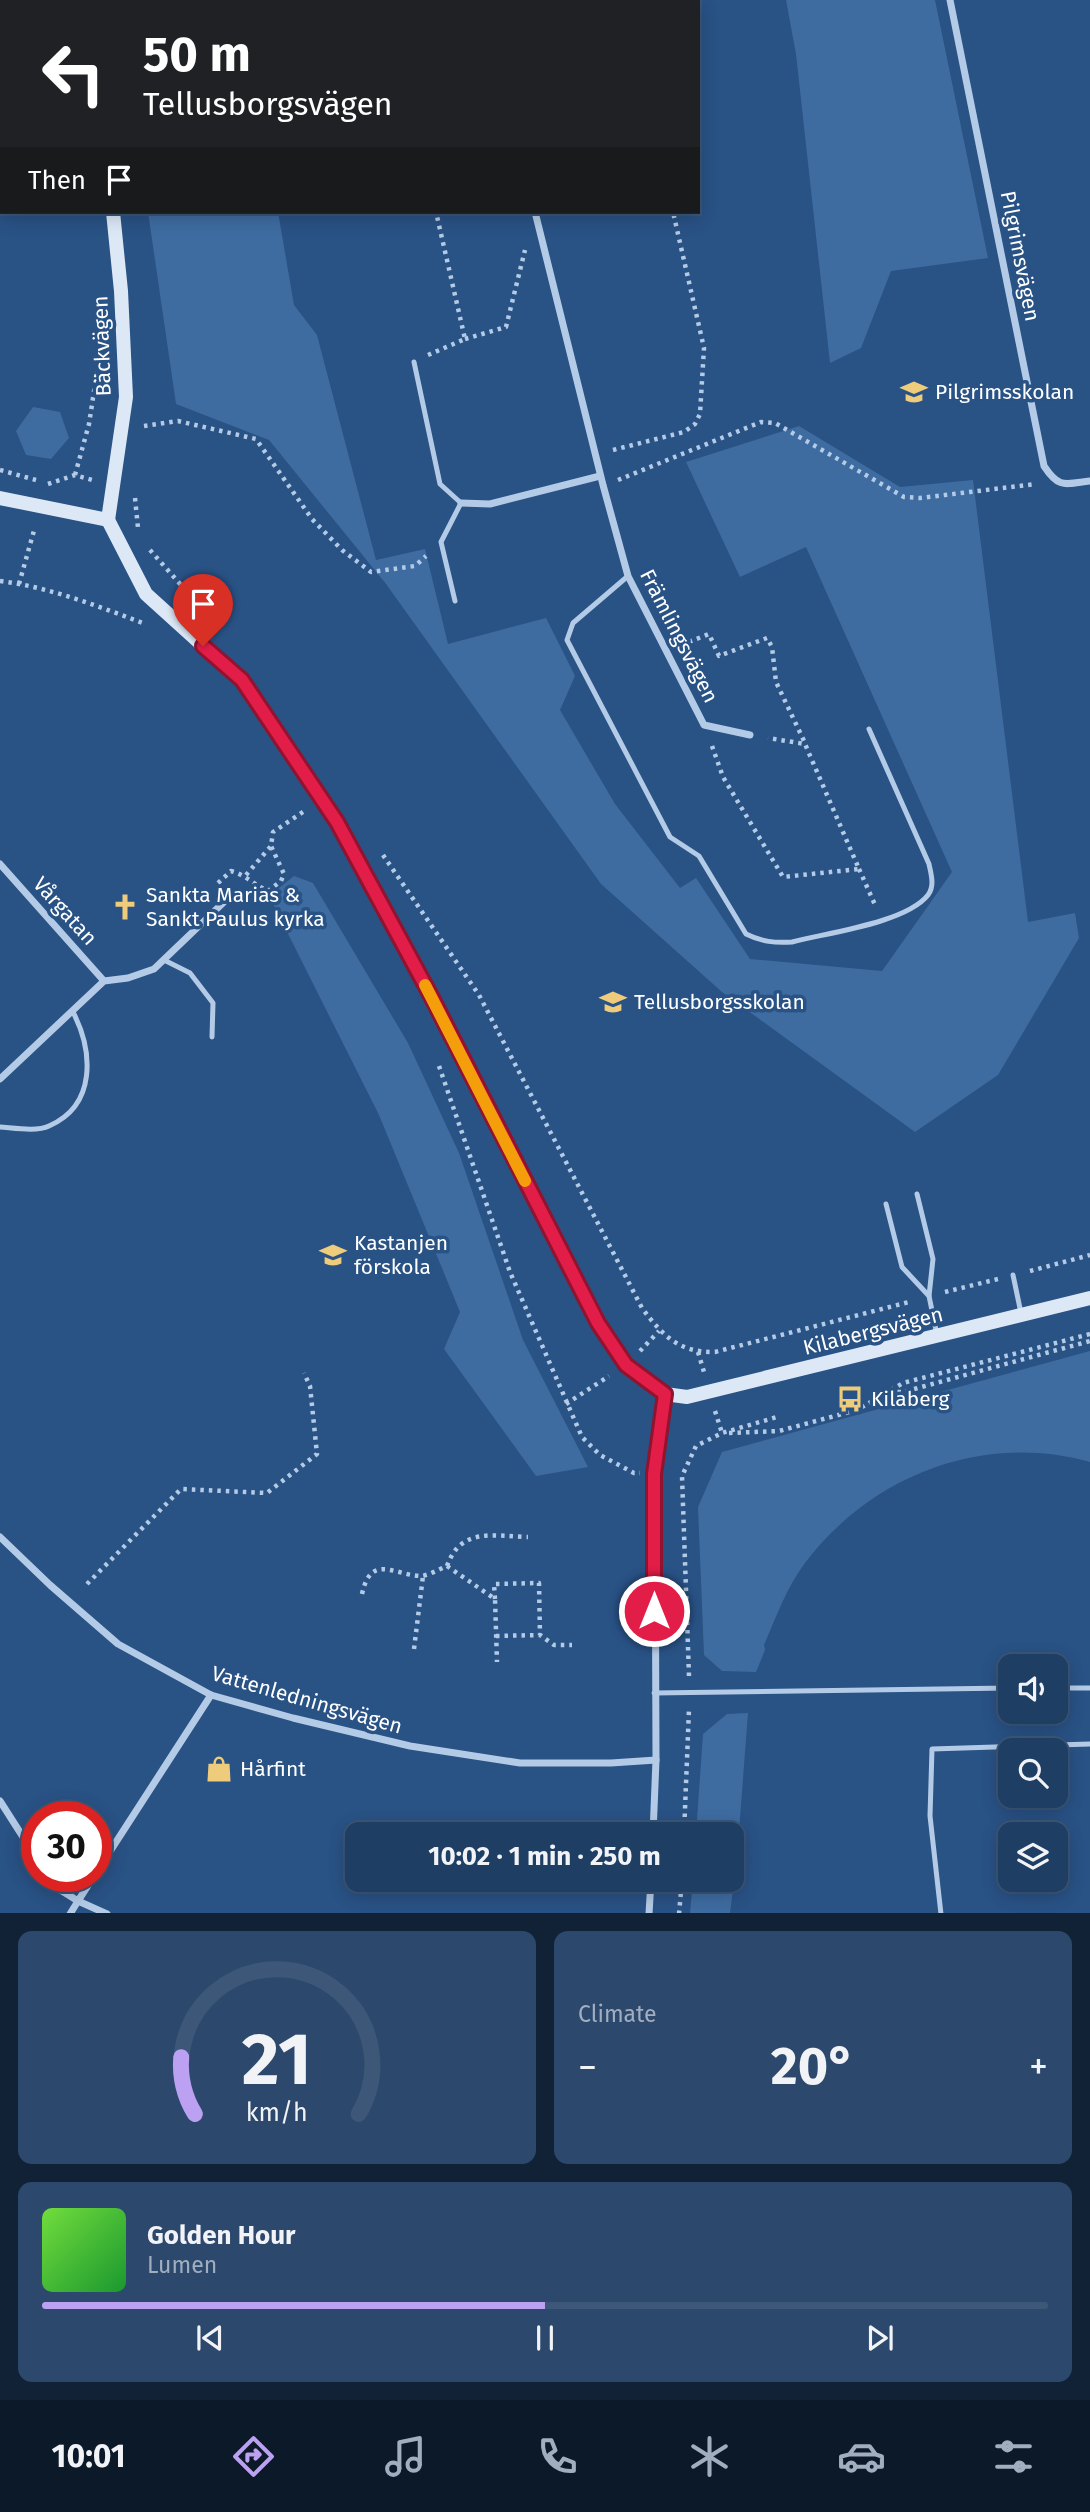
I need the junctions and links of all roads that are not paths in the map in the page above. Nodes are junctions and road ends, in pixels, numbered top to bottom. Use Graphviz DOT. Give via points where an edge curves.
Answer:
graph roads {
  1 [pos="950,0"];
  2 [pos="113,214"];
  3 [pos="535,214"];
  4 [pos="414,362"];
  5 [pos="600,476"];
  6 [pos="1090,481"];
  7 [pos="0,500"];
  8 [pos="461,503"];
  9 [pos="108,520"];
  10 [pos="628,576"];
  11 [pos="455,601"];
  12 [pos="869,729"];
  13 [pos="750,735"];
  14 [pos="0,864"];
  15 [pos="224,902"];
  16 [pos="163,960"];
  17 [pos="104,981"];
  18 [pos="73,1012"];
  19 [pos="212,1037"];
  20 [pos="0,1079"];
  21 [pos="0,1127"];
  22 [pos="917,1194"];
  23 [pos="886,1204"];
  24 [pos="1013,1275"];
  25 [pos="929,1296"];
  26 [pos="1090,1298"];
  27 [pos="1021,1315"];
  28 [pos="937,1336"];
  29 [pos="665,1394"];
  30 [pos="0,1537"];
  31 [pos="998,1688"];
  32 [pos="1068,1688"];
  33 [pos="1090,1688"];
  34 [pos="654,1692"];
  35 [pos="211,1695"];
  36 [pos="1090,1744"];
  37 [pos="656,1760"];
  38 [pos="0,1801"];
  39 [pos="653,1822"];
  40 [pos="21,1834"];
  41 [pos="112,1849"];
  42 [pos="64,1892"];
  43 [pos="84,1892"];
  44 [pos="650,1892"];
  45 [pos="78,1901"];
  46 [pos="70,1913"];
  47 [pos="107,1913"];
  48 [pos="649,1913"];
  49 [pos="941,1913"];
  1 -- 6 [label="street, Pilgrimsvägen" via="1044,466 1054,480 1065,484"];
  2 -- 9 [label="street, Bäckvägen" via="126,397"];
  3 -- 5 [label="street, Främlingsvägen"];
  4 -- 8 [label="lane" via="440,484"];
  5 -- 8 [label="street" via="490,504"];
  5 -- 10 [label="street, Främlingsvägen"];
  7 -- 9 [label="street"];
  8 -- 11 [label="lane" via="441,542"];
  9 -- 29 [label="street" via="145,594 242,680 337,822 598,1323 626,1365"];
  10 -- 12 [label="lane" via="573,623 567,640 670,837 699,856 746,934 775,943 792,942 898,916 928,895 933,882 929,864"];
  10 -- 13 [label="street, Främlingsvägen" via="704,725"];
  14 -- 17 [label="street, Vårgatan"];
  15 -- 16 [label="street"];
  16 -- 17 [label="street" via="154,970"];
  16 -- 19 [label="lane" via="190,973 213,1003"];
  17 -- 18 [label="street"];
  18 -- 20 [label="street"];
  18 -- 21 [label="lane" via="88,1052 87,1082 74,1109 48,1127"];
  22 -- 25 [label="lane" via="933,1259"];
  23 -- 25 [label="lane" via="902,1267"];
  24 -- 27 [label="lane"];
  25 -- 28 [label="lane"];
  26 -- 27 [label="street, Kilabergsvägen"];
  27 -- 28 [label="street, Kilabergsvägen"];
  28 -- 29 [label="street, Kilabergsvägen" via="687,1397"];
  29 -- 34 [label="street" via="654,1474"];
  30 -- 35 [label="street, Vattenledningsvägen" via="118,1644"];
  31 -- 34 [label="lane"];
  32 -- 33 [label="lane"];
  34 -- 37 [label="street"];
  35 -- 37 [label="street, Vattenledningsvägen" via="410,1746 506,1761"];
  35 -- 41 [label="street"];
  36 -- 49 [label="lane" via="932,1749 930,1816"];
  37 -- 39 [label="street"];
  38 -- 40 [label="street"];
  42 -- 45 [label="street"];
  43 -- 45 [label="street"];
  44 -- 48 [label="street"];
  45 -- 46 [label="street"];
  45 -- 47 [label="street"];
}
